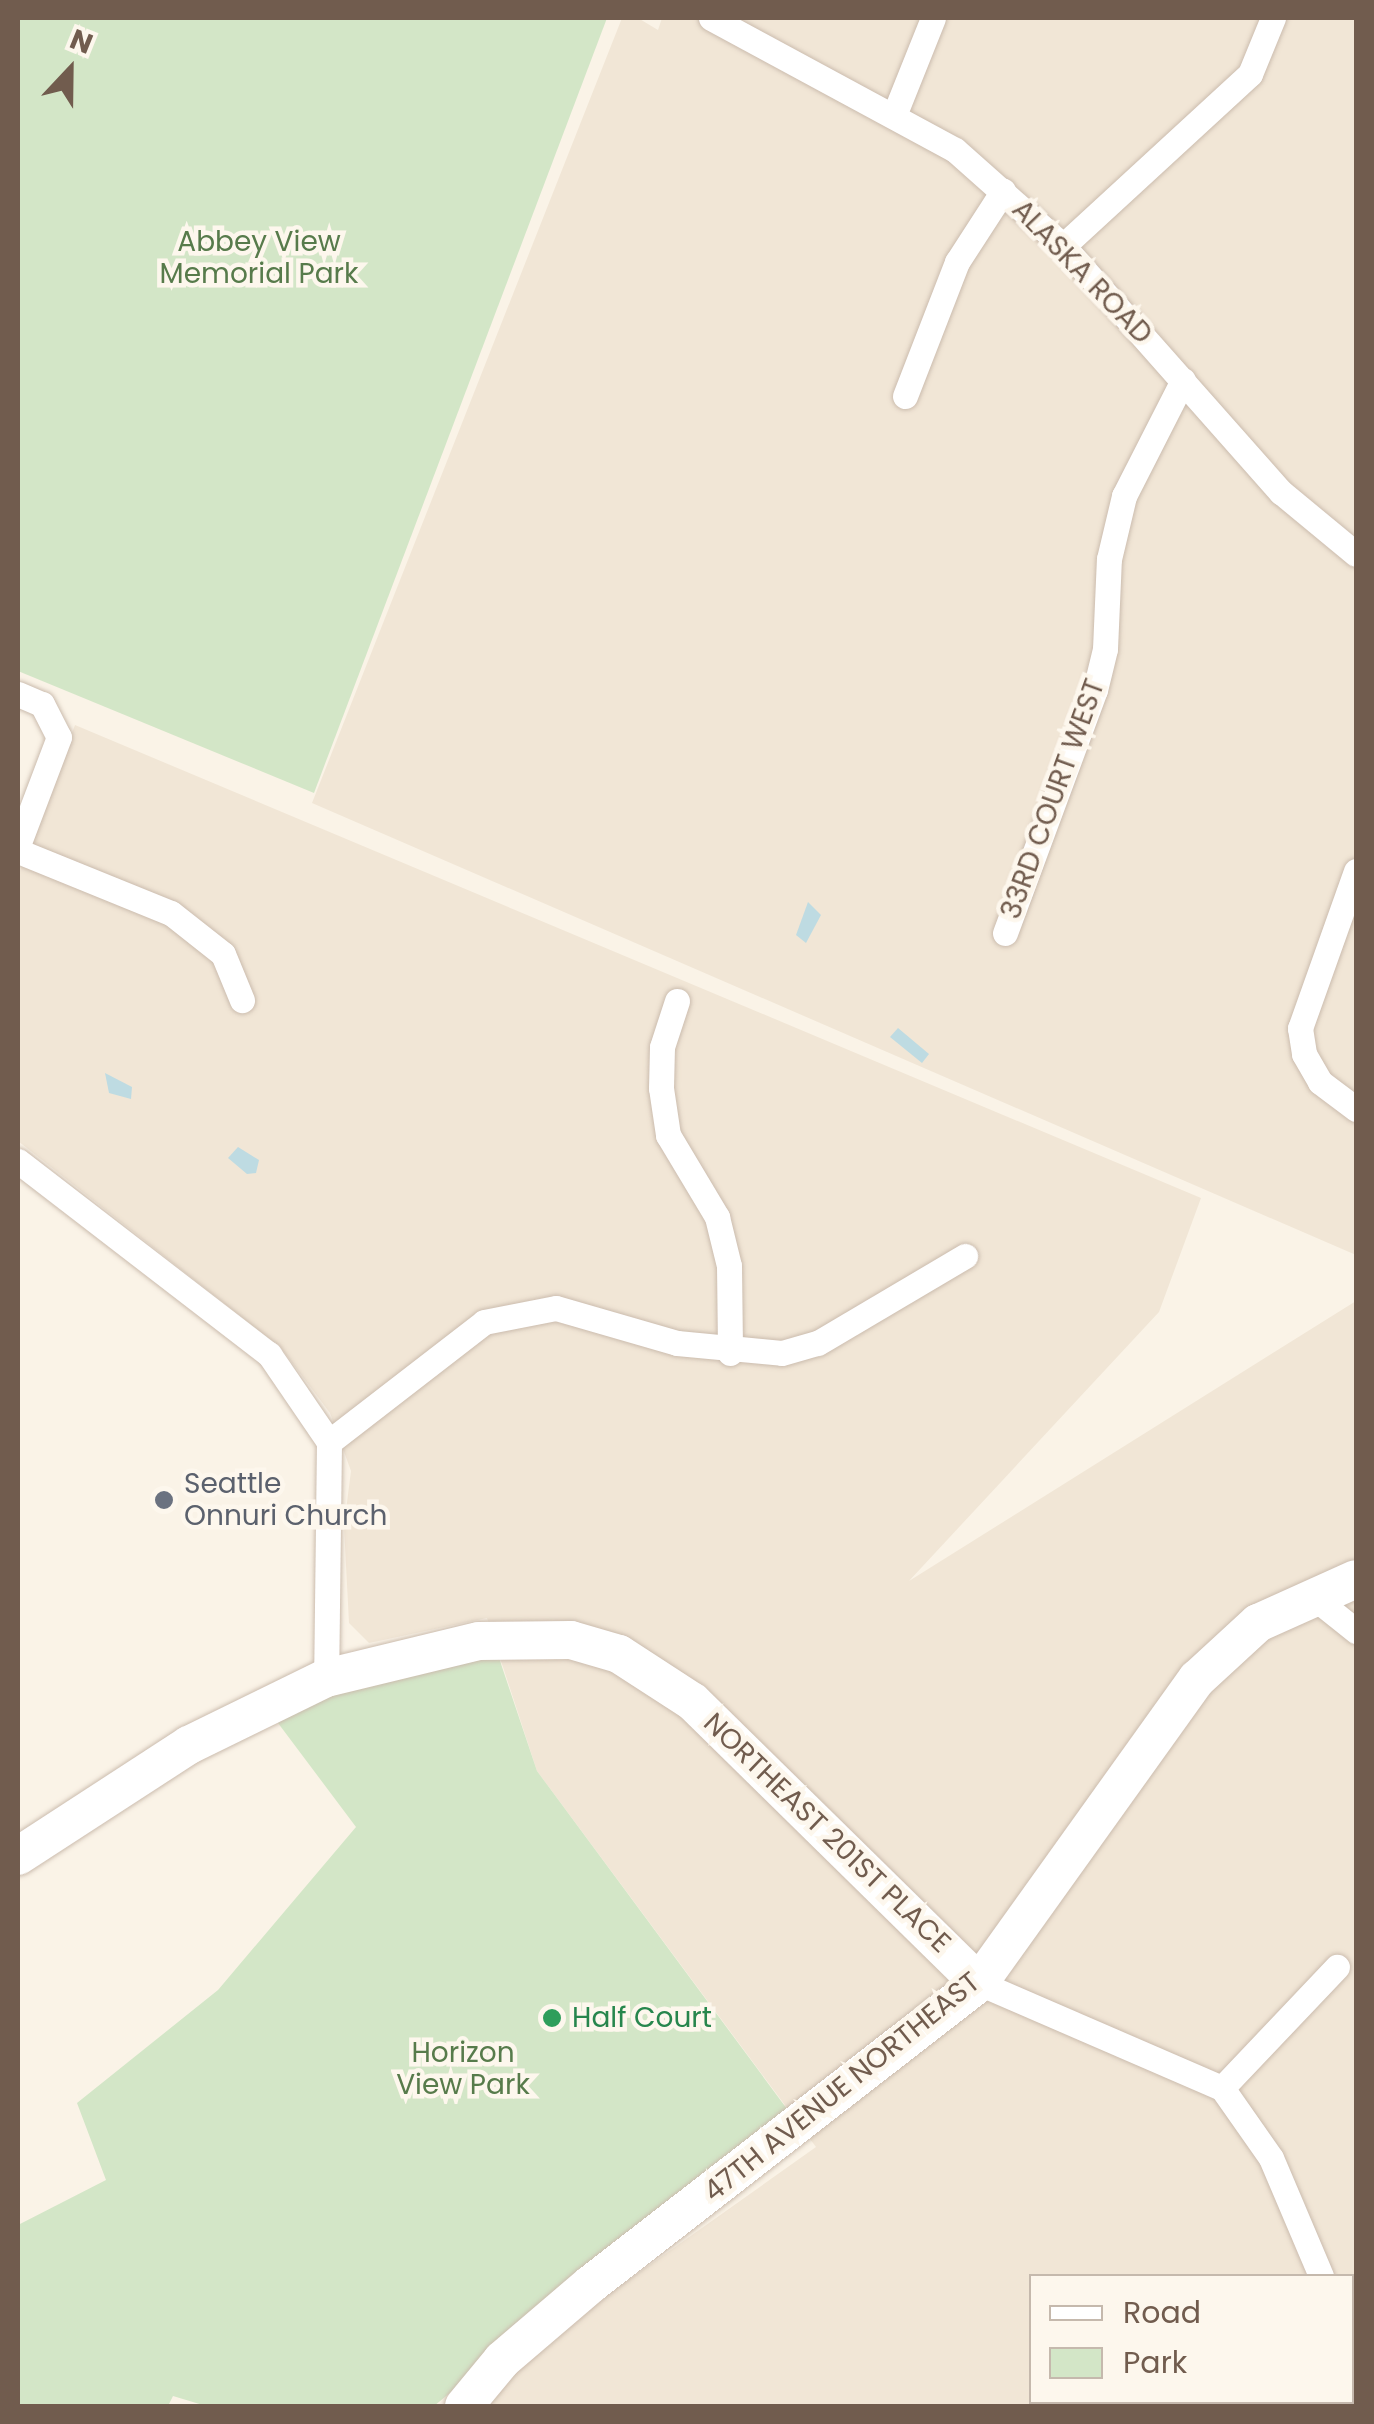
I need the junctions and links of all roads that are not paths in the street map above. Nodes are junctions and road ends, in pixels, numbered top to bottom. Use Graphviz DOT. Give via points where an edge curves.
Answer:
graph roads {
  1 [pos="710,18"];
  2 [pos="933,18"];
  3 [pos="1274,18"];
  4 [pos="896,113"];
  5 [pos="1003,191"];
  6 [pos="1064,246"];
  7 [pos="1183,380"];
  8 [pos="905,396"];
  9 [pos="1356,554"];
  10 [pos="18,694"];
  11 [pos="18,848"];
  12 [pos="1356,871"];
  13 [pos="1005,934"];
  14 [pos="242,1000"];
  15 [pos="677,1001"];
  16 [pos="1356,1109"];
  17 [pos="18,1161"];
  18 [pos="965,1256"];
  19 [pos="730,1353"];
  20 [pos="329,1442"];
  21 [pos="1356,1578"];
  22 [pos="1311,1595"];
  23 [pos="1356,1631"];
  24 [pos="326,1678"];
  25 [pos="18,1856"];
  26 [pos="1336,1967"];
  27 [pos="979,1983"];
  28 [pos="1222,2088"];
  29 [pos="1320,2274"];
  30 [pos="464,2406"];
  1 -- 4 [label="street, ALASKA ROAD"];
  2 -- 4 [label="street"];
  3 -- 6 [label="street" via="1250,74"];
  4 -- 5 [label="street, ALASKA ROAD"];
  5 -- 6 [label="street, ALASKA ROAD"];
  5 -- 8 [label="street" via="957,262"];
  6 -- 7 [label="street, ALASKA ROAD"];
  7 -- 9 [label="street, ALASKA ROAD" via="1281,492"];
  7 -- 13 [label="street, 33RD COURT WEST" via="1124,496 1109,558 1096,690"];
  10 -- 11 [label="street" via="42,704 59,737"];
  11 -- 14 [label="street" via="171,913 223,954"];
  12 -- 16 [label="street" via="1304,1006 1304,1054 1320,1082"];
  15 -- 19 [label="street" via="662,1047 668,1136 716,1217 729,1266"];
  17 -- 20 [label="street" via="269,1354"];
  18 -- 19 [label="street" via="818,1343 782,1353"];
  19 -- 20 [label="street" via="556,1308 516,1314 484,1322"];
  20 -- 24 [label="street"];
  21 -- 22 [label="street, 47TH AVENUE NORTHEAST"];
  22 -- 23 [label="street"];
  22 -- 27 [label="street, 47TH AVENUE NORTHEAST" via="1258,1623 1197,1678"];
  24 -- 25 [label="street, NORTHEAST 201ST PLACE" via="189,1745"];
  24 -- 27 [label="street, NORTHEAST 201ST PLACE" via="512,1636 571,1640 619,1654 693,1702 748,1751"];
  26 -- 28 [label="street"];
  27 -- 28 [label="street, NORTHEAST 201ST PLACE"];
  27 -- 30 [label="street, 47TH AVENUE NORTHEAST" via="591,2284 502,2360"];
  28 -- 29 [label="street" via="1271,2158"];
}
